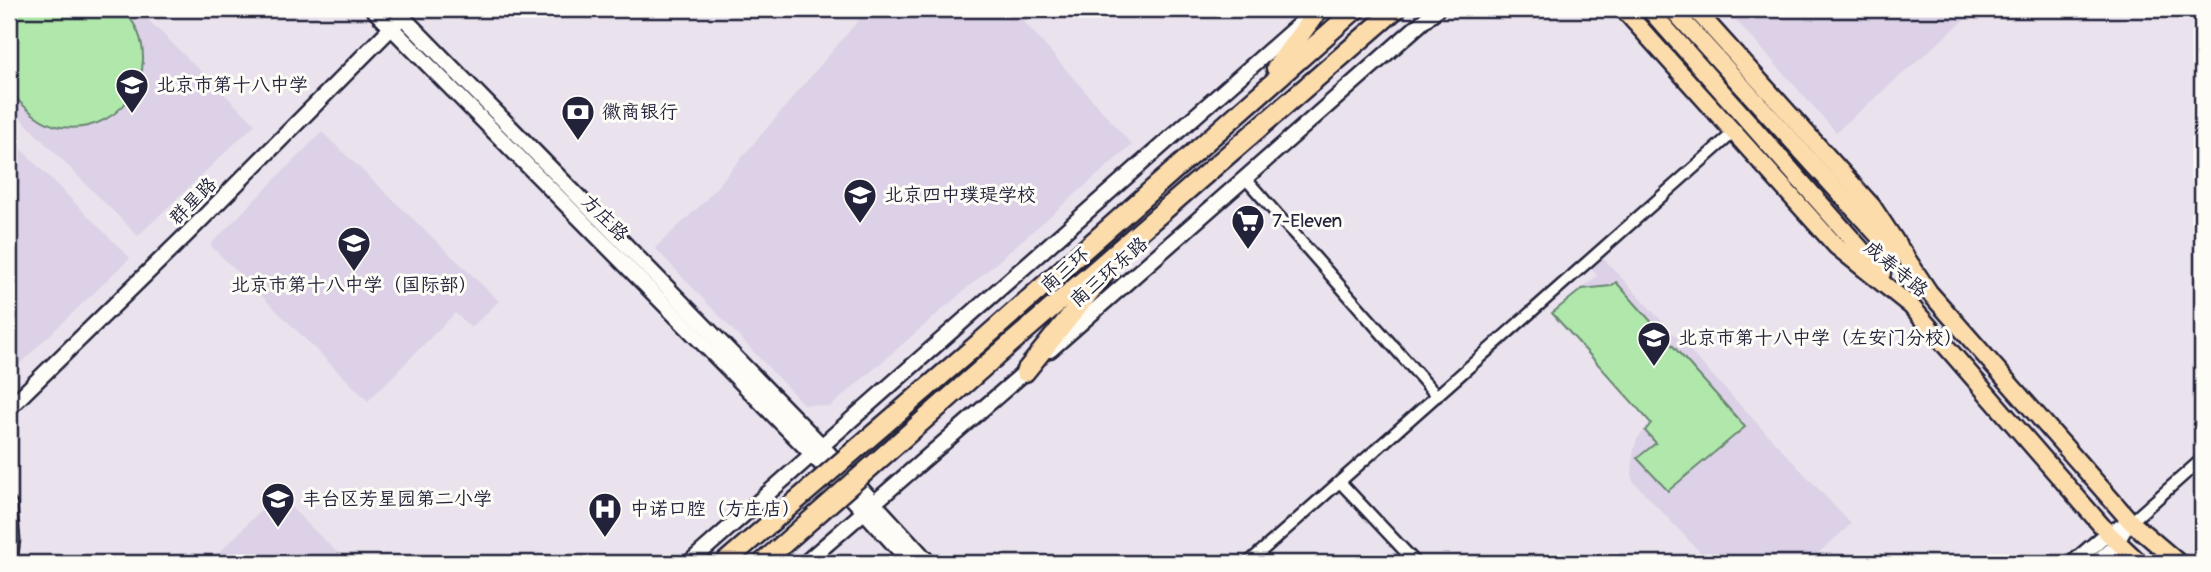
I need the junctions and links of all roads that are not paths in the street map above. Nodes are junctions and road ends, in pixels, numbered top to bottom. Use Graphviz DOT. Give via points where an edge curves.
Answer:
graph roads {
  1 [pos="373,9"];
  2 [pos="1318,9"];
  3 [pos="1356,9"];
  4 [pos="1396,9"];
  5 [pos="1437,9"];
  6 [pos="1623,9"];
  7 [pos="1633,9"];
  8 [pos="1649,9"];
  9 [pos="1672,9"];
  10 [pos="1695,9"];
  11 [pos="399,13"];
  12 [pos="1638,25"];
  13 [pos="391,28"];
  14 [pos="1257,94"];
  15 [pos="1733,133"];
  16 [pos="1245,178"];
  17 [pos="1132,240"];
  18 [pos="1929,292"];
  19 [pos="1911,306"];
  20 [pos="1025,372"];
  21 [pos="1437,396"];
  22 [pos="9,408"];
  23 [pos="816,449"];
  24 [pos="2202,459"];
  25 [pos="1340,482"];
  26 [pos="9,505"];
  27 [pos="867,508"];
  28 [pos="2131,522"];
  29 [pos="2113,538"];
  30 [pos="9,563"];
  31 [pos="689,563"];
  32 [pos="724,563"];
  33 [pos="762,563"];
  34 [pos="805,563"];
  35 [pos="911,563"];
  36 [pos="929,563"];
  37 [pos="1248,563"];
  38 [pos="1416,563"];
  39 [pos="2073,563"];
  40 [pos="2095,563"];
  41 [pos="2140,563"];
  42 [pos="2179,563"];
  1 -- 13 [label="street, 方庄路"];
  2 -- 14 [label="highway"];
  2 -- 23 [label="street"];
  3 -- 14 [label="highway, 南三环"];
  4 -- 17 [label="highway, 南三环"];
  5 -- 16 [label="street, 南三环东路"];
  6 -- 12 [label="main road, 成寿寺路"];
  7 -- 12 [label="main road"];
  8 -- 19 [label="main road"];
  9 -- 18 [label="main road"];
  10 -- 18 [label="main road, 成寿寺路" via="1872,206"];
  11 -- 13 [label="street, 群星路"];
  11 -- 23 [label="street, 方庄路"];
  12 -- 15 [label="main road, 成寿寺路"];
  13 -- 22 [label="street, 群星路"];
  13 -- 23 [label="street, 方庄路"];
  14 -- 32 [label="highway, 南三环, bridge"];
  15 -- 19 [label="main road, 成寿寺路" via="1836,246"];
  15 -- 21 [label="street"];
  16 -- 20 [label="street, 南三环东路"];
  16 -- 21 [label="street"];
  17 -- 20 [label="highway"];
  17 -- 33 [label="highway, 南三环, bridge"];
  18 -- 28 [label="main road, 成寿寺路"];
  19 -- 29 [label="main road, 成寿寺路"];
  20 -- 27 [label="street, 南三环东路"];
  21 -- 25 [label="street"];
  23 -- 27 [label="street"];
  23 -- 31 [label="street"];
  24 -- 28 [label="street"];
  25 -- 37 [label="street"];
  25 -- 38 [label="street"];
  26 -- 30 [label="street"];
  27 -- 34 [label="street, 南三环东路"];
  27 -- 35 [label="street"];
  27 -- 36 [label="street"];
  28 -- 29 [label="street"];
  28 -- 42 [label="main road, 成寿寺路"];
  29 -- 39 [label="street"];
  29 -- 40 [label="street"];
  29 -- 41 [label="main road, 成寿寺路"];
}
